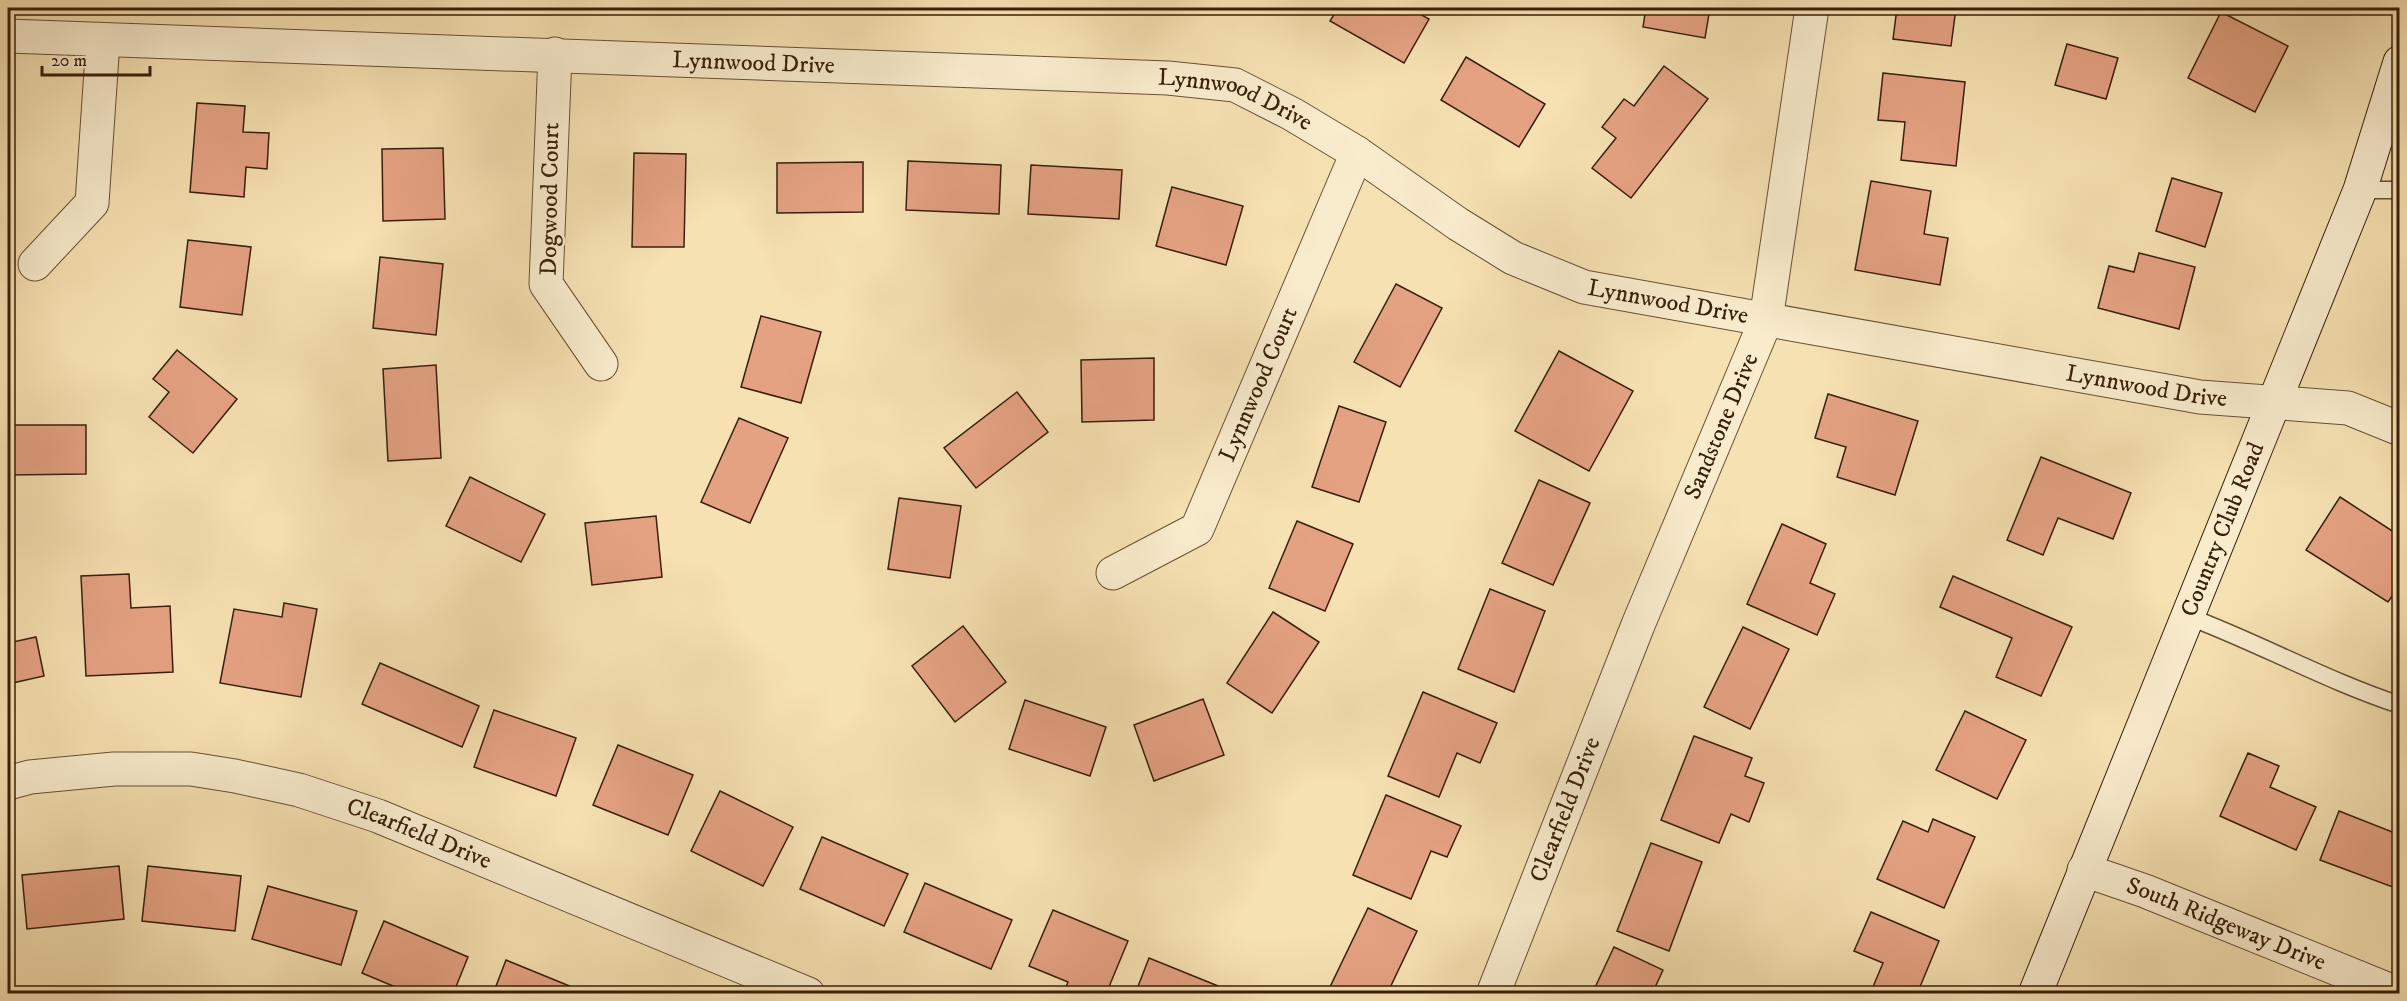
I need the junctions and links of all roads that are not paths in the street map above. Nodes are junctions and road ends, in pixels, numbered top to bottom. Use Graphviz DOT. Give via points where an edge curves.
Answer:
graph roads {
  1 [pos="1812,8"];
  2 [pos="8,36"];
  3 [pos="103,41"];
  4 [pos="555,54"];
  5 [pos="2400,62"];
  6 [pos="1357,153"];
  7 [pos="2360,190"];
  8 [pos="2400,190"];
  9 [pos="35,264"];
  10 [pos="1766,320"];
  11 [pos="601,364"];
  12 [pos="2273,403"];
  13 [pos="2400,429"];
  14 [pos="1113,573"];
  15 [pos="2187,616"];
  16 [pos="1638,625"];
  17 [pos="2400,705"];
  18 [pos="8,783"];
  19 [pos="2084,870"];
  20 [pos="808,993"];
  21 [pos="1493,993"];
  22 [pos="2035,993"];
  23 [pos="2399,993"];
  1 -- 10 [label="street, Sandstone Drive"];
  2 -- 3 [label="street, Lynnwood Drive"];
  3 -- 4 [label="street, Lynnwood Drive"];
  3 -- 9 [label="street" via="92,203"];
  4 -- 6 [label="street, Lynnwood Drive" via="1209,82 1235,86"];
  4 -- 11 [label="street, Dogwood Court" via="546,284"];
  5 -- 7 [label="street, Country Club Road"];
  6 -- 10 [label="street, Lynnwood Drive" via="1513,258 1584,286"];
  6 -- 14 [label="street, Lynnwood Court" via="1197,529"];
  7 -- 8 [label="lane"];
  7 -- 12 [label="street, Country Club Road"];
  10 -- 12 [label="street, Lynnwood Drive" via="2200,397"];
  10 -- 16 [label="street, Sandstone Drive"];
  12 -- 13 [label="street, Lynnwood Drive" via="2348,408"];
  12 -- 15 [label="street, Country Club Road"];
  15 -- 17 [label="lane"];
  15 -- 19 [label="street, Country Club Road"];
  16 -- 21 [label="street, Clearfield Drive"];
  18 -- 20 [label="street, Clearfield Drive" via="30,777 114,769 191,769 299,790 378,816"];
  19 -- 22 [label="street, Country Club Road"];
  19 -- 23 [label="street, South Ridgeway Drive"];
}
